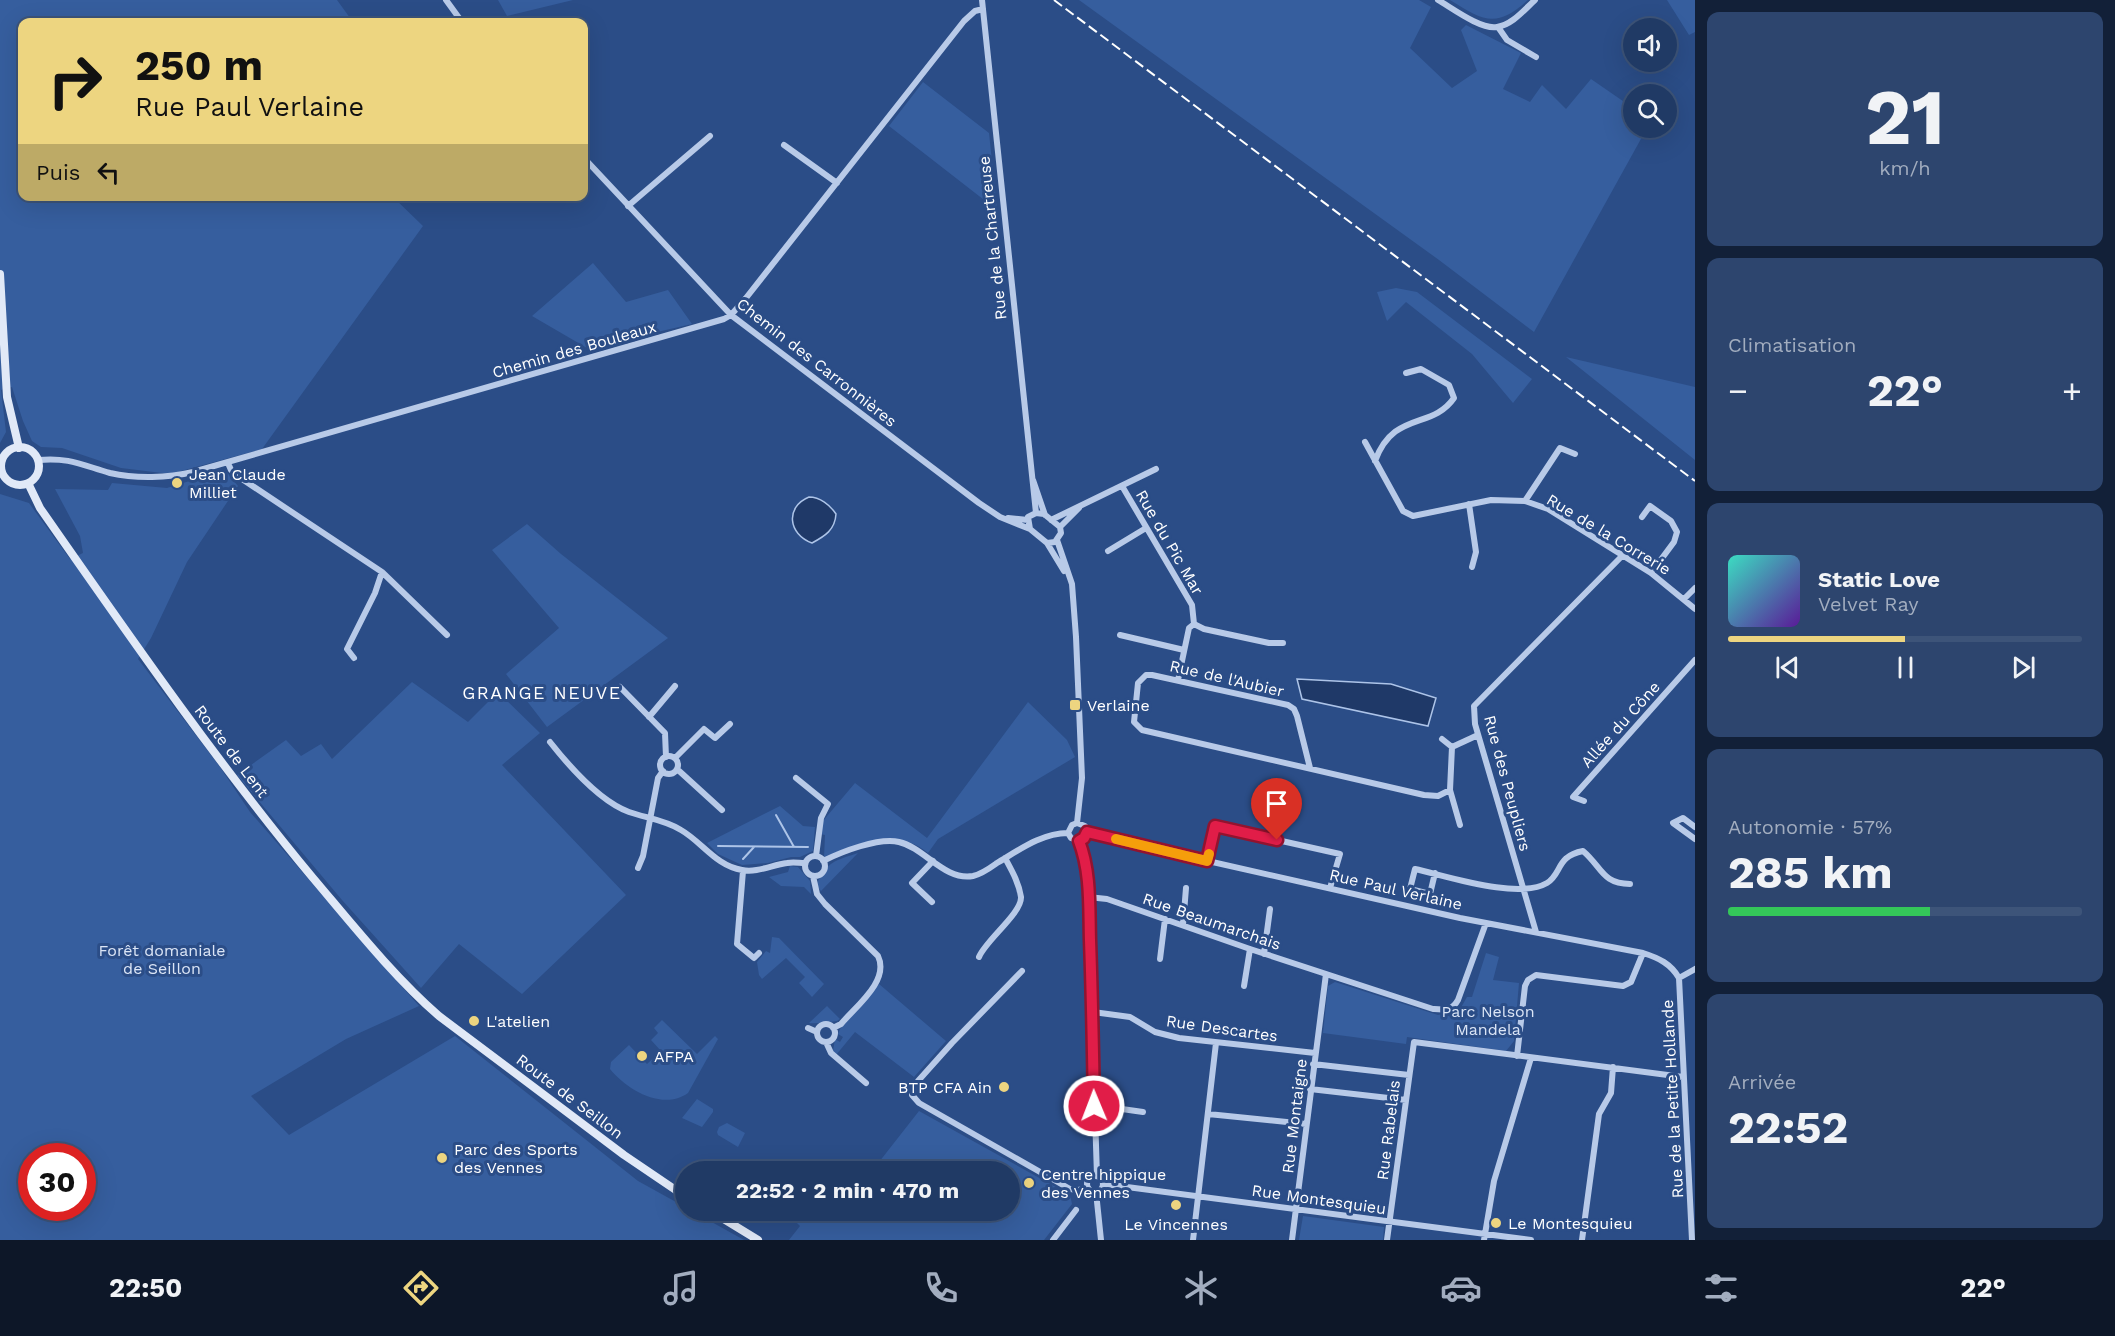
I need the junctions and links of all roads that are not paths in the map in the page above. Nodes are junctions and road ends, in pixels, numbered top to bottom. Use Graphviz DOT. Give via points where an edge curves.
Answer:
graph roads {
  1 [pos="446,0"];
  2 [pos="982,0"];
  3 [pos="1438,0"];
  4 [pos="1535,0"];
  5 [pos="983,9"];
  6 [pos="459,18"];
  7 [pos="1498,27"];
  8 [pos="1536,57"];
  9 [pos="710,136"];
  10 [pos="784,145"];
  11 [pos="588,162"];
  12 [pos="837,183"];
  13 [pos="628,206"];
  14 [pos="0,274"];
  15 [pos="731,315"];
  16 [pos="1406,373"];
  17 [pos="1365,442"];
  18 [pos="19,448"];
  19 [pos="1575,454"];
  20 [pos="38,460"];
  21 [pos="1375,461"];
  22 [pos="228,463"];
  23 [pos="1,468"];
  24 [pos="1156,469"];
  25 [pos="1030,474"];
  26 [pos="28,483"];
  27 [pos="1122,486"];
  28 [pos="1525,501"];
  29 [pos="1084,504"];
  30 [pos="1469,504"];
  31 [pos="1036,513"];
  32 [pos="1045,515"];
  33 [pos="1000,517"];
  34 [pos="1642,517"];
  35 [pos="1028,520"];
  36 [pos="1051,520"];
  37 [pos="1060,527"];
  38 [pos="1146,528"];
  39 [pos="1030,529"];
  40 [pos="1057,540"];
  41 [pos="1047,543"];
  42 [pos="1108,551"];
  43 [pos="1623,555"];
  44 [pos="1472,567"];
  45 [pos="382,572"];
  46 [pos="1652,573"];
  47 [pos="1072,584"];
  48 [pos="1695,588"];
  49 [pos="1684,599"];
  50 [pos="1695,609"];
  51 [pos="1194,624"];
  52 [pos="447,635"];
  53 [pos="1120,635"];
  54 [pos="1283,643"];
  55 [pos="1184,650"];
  56 [pos="354,658"];
  57 [pos="1695,660"];
  58 [pos="1178,680"];
  59 [pos="675,686"];
  60 [pos="620,687"];
  61 [pos="649,717"];
  62 [pos="729,724"];
  63 [pos="1478,735"];
  64 [pos="1442,739"];
  65 [pos="550,742"];
  66 [pos="1452,747"];
  67 [pos="666,757"];
  68 [pos="675,758"];
  69 [pos="1310,768"];
  70 [pos="677,769"];
  71 [pos="663,771"];
  72 [pos="796,778"];
  73 [pos="1450,790"];
  74 [pos="1584,801"];
  75 [pos="722,810"];
  76 [pos="650,818"];
  77 [pos="1216,818"];
  78 [pos="1077,823"];
  79 [pos="1460,825"];
  80 [pos="1215,826"];
  81 [pos="1695,826"];
  82 [pos="1087,832"];
  83 [pos="1068,833"];
  84 [pos="1695,839"];
  85 [pos="1079,841"];
  86 [pos="816,856"];
  87 [pos="1005,858"];
  88 [pos="823,861"];
  89 [pos="933,861"];
  90 [pos="1207,861"];
  91 [pos="805,863"];
  92 [pos="638,868"];
  93 [pos="743,871"];
  94 [pos="1435,873"];
  95 [pos="813,876"];
  96 [pos="1630,884"];
  97 [pos="1186,888"];
  98 [pos="1330,888"];
  99 [pos="1523,889"];
  100 [pos="1089,897"];
  101 [pos="932,902"];
  102 [pos="1270,909"];
  103 [pos="1165,919"];
  104 [pos="1485,922"];
  105 [pos="1183,925"];
  106 [pos="1536,932"];
  107 [pos="1250,949"];
  108 [pos="759,953"];
  109 [pos="1643,953"];
  110 [pos="1264,954"];
  111 [pos="978,957"];
  112 [pos="1160,959"];
  113 [pos="1665,962"];
  114 [pos="1695,969"];
  115 [pos="1022,971"];
  116 [pos="1326,974"];
  117 [pos="1678,978"];
  118 [pos="1244,986"];
  119 [pos="1093,1012"];
  120 [pos="439,1016"];
  121 [pos="808,1028"];
  122 [pos="833,1028"];
  123 [pos="817,1032"];
  124 [pos="826,1042"];
  125 [pos="1216,1043"];
  126 [pos="1315,1053"];
  127 [pos="1517,1056"];
  128 [pos="1531,1058"];
  129 [pos="1313,1064"];
  130 [pos="1613,1067"];
  131 [pos="1409,1075"];
  132 [pos="1683,1077"];
  133 [pos="866,1083"];
  134 [pos="1310,1089"];
  135 [pos="1406,1100"];
  136 [pos="1094,1106"];
  137 [pos="1143,1112"];
  138 [pos="1208,1114"];
  139 [pos="1306,1124"];
  140 [pos="1097,1176"];
  141 [pos="1104,1184"];
  142 [pos="1088,1187"];
  143 [pos="675,1190"];
  144 [pos="1096,1192"];
  145 [pos="1198,1196"];
  146 [pos="1296,1208"];
  147 [pos="1076,1210"];
  148 [pos="727,1221"];
  149 [pos="1390,1222"];
  150 [pos="1484,1237"];
  151 [pos="758,1240"];
  152 [pos="1053,1240"];
  153 [pos="1101,1240"];
  154 [pos="1193,1240"];
  155 [pos="1292,1240"];
  156 [pos="1387,1240"];
  157 [pos="1531,1240"];
  158 [pos="1582,1240"];
  159 [pos="1692,1240"];
  1 -- 6 [label="street"];
  2 -- 5 [label="street, Rue de la Chartreuse"];
  3 -- 7 [label="street" via="1485,27"];
  4 -- 7 [label="street"];
  5 -- 12 [label="street, Chemin des Bouleaux" via="964,21"];
  5 -- 25 [label="street, Rue de la Chartreuse"];
  7 -- 8 [label="street" via="1507,40"];
  9 -- 13 [label="street"];
  10 -- 12 [label="street"];
  11 -- 13 [label="street, Chemin des Carronnières"];
  12 -- 15 [label="street, Chemin des Bouleaux"];
  13 -- 15 [label="street, Chemin des Carronnières"];
  14 -- 18 [label="street" via="7,397"];
  15 -- 22 [label="street, Chemin des Bouleaux"];
  15 -- 33 [label="street, Chemin des Carronnières"];
  16 -- 21 [label="street" via="1420,369 1449,385 1454,398 1447,408 1391,434"];
  17 -- 21 [label="street, Rue de la Correrie"];
  18 -- 20 [label="street" via="30,451"];
  18 -- 23 [label="street" via="6,454"];
  19 -- 28 [label="street" via="1560,448"];
  20 -- 22 [label="street, Chemin des Bouleaux" via="69,459 113,474 160,477"];
  20 -- 26 [label="street" via="36,476"];
  21 -- 30 [label="street, Rue de la Correrie" via="1403,511 1413,516"];
  22 -- 45 [label="street" via="242,480"];
  23 -- 26 [label="street" via="11,483"];
  24 -- 27 [label="street"];
  25 -- 31 [label="street, Rue de la Chartreuse"];
  25 -- 32 [label="street, Rue de la Chartreuse"];
  26 -- 120 [label="street, Route de Lent" via="40,508 240,789 340,910"];
  27 -- 29 [label="street"];
  27 -- 38 [label="street, Rue du Pic Mar"];
  28 -- 30 [label="street, Rue de la Correrie"];
  28 -- 43 [label="street, Rue de la Correrie" via="1548,509"];
  29 -- 36 [label="street"];
  29 -- 37 [label="street"];
  30 -- 44 [label="street" via="1476,552"];
  31 -- 32 [label="street"];
  31 -- 35 [label="street"];
  32 -- 36 [label="street"];
  33 -- 35 [label="street, Chemin des Carronnières"];
  33 -- 39 [label="street, Chemin des Carronnières"];
  34 -- 46 [label="street" via="1650,506 1671,521 1677,532"];
  35 -- 39 [label="street"];
  36 -- 37 [label="street"];
  37 -- 40 [label="street"];
  38 -- 42 [label="street"];
  38 -- 51 [label="street, Rue du Pic Mar" via="1192,605"];
  39 -- 41 [label="street"];
  40 -- 41 [label="street"];
  40 -- 47 [label="street"];
  41 -- 47 [label="street"];
  43 -- 46 [label="street, Rue de la Correrie"];
  43 -- 63 [label="street, Rue des Peupliers" via="1474,706"];
  45 -- 52 [label="street"];
  45 -- 56 [label="street" via="347,649"];
  46 -- 49 [label="street, Rue de la Correrie"];
  47 -- 78 [label="street" via="1082,751 1082,796"];
  48 -- 49 [label="street"];
  49 -- 50 [label="street, Rue de la Correrie"];
  51 -- 54 [label="street"];
  51 -- 55 [label="street" via="1189,628"];
  53 -- 55 [label="street"];
  55 -- 58 [label="street"];
  57 -- 74 [label="street, Allée du Cône" via="1573,796"];
  58 -- 69 [label="street, Rue de l'Aubier" via="1288,705 1294,709"];
  58 -- 69 [label="street, Rue de l'Aubier" via="1152,675 1141,678 1134,716 1138,727"];
  59 -- 61 [label="street"];
  60 -- 61 [label="street"];
  61 -- 67 [label="street" via="665,733"];
  62 -- 68 [label="street" via="715,738 704,729"];
  63 -- 66 [label="street"];
  63 -- 99 [label="street, Rue des Peupliers"];
  64 -- 66 [label="street"];
  65 -- 76 [label="street" via="608,802"];
  66 -- 73 [label="street"];
  67 -- 68 [label="street"];
  67 -- 71 [label="street" via="661,762"];
  68 -- 70 [label="street"];
  69 -- 73 [label="street, Rue de l'Aubier" via="1424,795 1438,796"];
  70 -- 71 [label="street"];
  70 -- 75 [label="street"];
  71 -- 76 [label="street"];
  72 -- 86 [label="street" via="828,804 821,819"];
  73 -- 79 [label="street"];
  76 -- 92 [label="street"];
  76 -- 93 [label="street" via="681,829 715,857"];
  77 -- 80 [label="street"];
  78 -- 82 [label="street" via="1085,826"];
  78 -- 83 [label="street"];
  80 -- 90 [label="street"];
  80 -- 98 [label="street" via="1340,854"];
  81 -- 84 [label="street" via="1683,818 1673,823"];
  82 -- 85 [label="street"];
  82 -- 90 [label="street, Rue Paul Verlaine"];
  83 -- 85 [label="street"];
  83 -- 87 [label="street" via="1028,844"];
  85 -- 100 [label="street"];
  86 -- 88 [label="street"];
  86 -- 91 [label="street"];
  87 -- 89 [label="street" via="973,876 945,870"];
  87 -- 111 [label="street" via="1017,881 1021,900"];
  88 -- 89 [label="street" via="891,841 907,845"];
  88 -- 95 [label="street" via="824,871"];
  89 -- 101 [label="street" via="912,882"];
  90 -- 98 [label="street, Rue Paul Verlaine"];
  91 -- 93 [label="street"];
  91 -- 95 [label="street" via="805,870"];
  93 -- 108 [label="street" via="737,944 754,958"];
  94 -- 94 [label="street" via="1415,869 1410,889 1430,894"];
  94 -- 99 [label="street" via="1503,889"];
  95 -- 122 [label="street" via="817,894 881,962 877,983"];
  96 -- 99 [label="street" via="1616,884 1583,851 1572,853 1548,883"];
  97 -- 105 [label="street"];
  98 -- 104 [label="street, Rue Paul Verlaine"];
  99 -- 106 [label="street, Rue des Peupliers"];
  100 -- 103 [label="street, Rue Beaumarchais" via="1107,898"];
  100 -- 119 [label="street"];
  102 -- 110 [label="street"];
  103 -- 105 [label="street, Rue Beaumarchais"];
  103 -- 112 [label="street"];
  104 -- 106 [label="street, Rue Paul Verlaine"];
  104 -- 116 [label="street, Rue Beaumarchais" via="1458,1000 1447,1010 1433,1009"];
  105 -- 107 [label="street, Rue Beaumarchais"];
  106 -- 109 [label="street, Rue Paul Verlaine"];
  107 -- 110 [label="street, Rue Beaumarchais"];
  107 -- 118 [label="street"];
  109 -- 113 [label="street, Rue Paul Verlaine"];
  109 -- 127 [label="street" via="1631,982 1623,986 1536,975 1528,980"];
  110 -- 116 [label="street, Rue Beaumarchais"];
  113 -- 117 [label="street, Rue de la Petite Hollande"];
  114 -- 117 [label="street"];
  115 -- 142 [label="street" via="952,1043 918,1082 912,1095 919,1103 1070,1189"];
  116 -- 126 [label="street, Rue Montaigne"];
  117 -- 132 [label="street, Rue de la Petite Hollande"];
  119 -- 125 [label="street, Rue Descartes" via="1130,1017 1155,1032"];
  119 -- 136 [label="street"];
  120 -- 143 [label="street, Route de Seillon"];
  121 -- 123 [label="street"];
  122 -- 123 [label="street" via="825,1024"];
  122 -- 124 [label="street" via="834,1037"];
  123 -- 124 [label="street" via="819,1039"];
  124 -- 133 [label="street" via="831,1053"];
  125 -- 126 [label="street, Rue Descartes"];
  125 -- 138 [label="street"];
  126 -- 129 [label="street, Rue Montaigne"];
  127 -- 128 [label="street"];
  127 -- 131 [label="street, Rue Rabelais" via="1414,1042"];
  128 -- 130 [label="street"];
  128 -- 150 [label="street" via="1494,1182"];
  129 -- 131 [label="street"];
  129 -- 134 [label="street, Rue Montaigne"];
  130 -- 132 [label="street"];
  130 -- 158 [label="street" via="1611,1093 1599,1114"];
  131 -- 135 [label="street, Rue Rabelais"];
  132 -- 159 [label="street, Rue de la Petite Hollande"];
  134 -- 135 [label="street"];
  134 -- 139 [label="street, Rue Montaigne"];
  135 -- 149 [label="street, Rue Rabelais"];
  136 -- 137 [label="street"];
  136 -- 140 [label="street"];
  138 -- 139 [label="street"];
  138 -- 145 [label="street"];
  139 -- 146 [label="street, Rue Montaigne"];
  140 -- 141 [label="street"];
  140 -- 142 [label="street" via="1089,1179"];
  141 -- 144 [label="street"];
  141 -- 145 [label="street, Rue Montesquieu"];
  142 -- 144 [label="street"];
  144 -- 153 [label="street"];
  145 -- 146 [label="street, Rue Montesquieu"];
  145 -- 154 [label="street"];
  146 -- 149 [label="street, Rue Montesquieu"];
  146 -- 155 [label="street, Rue Montaigne"];
  147 -- 152 [label="street"];
  148 -- 151 [label="street"];
  149 -- 150 [label="street, Rue Montesquieu"];
  149 -- 156 [label="street, Rue Rabelais"];
  150 -- 157 [label="street, Rue Montesquieu"];
}
